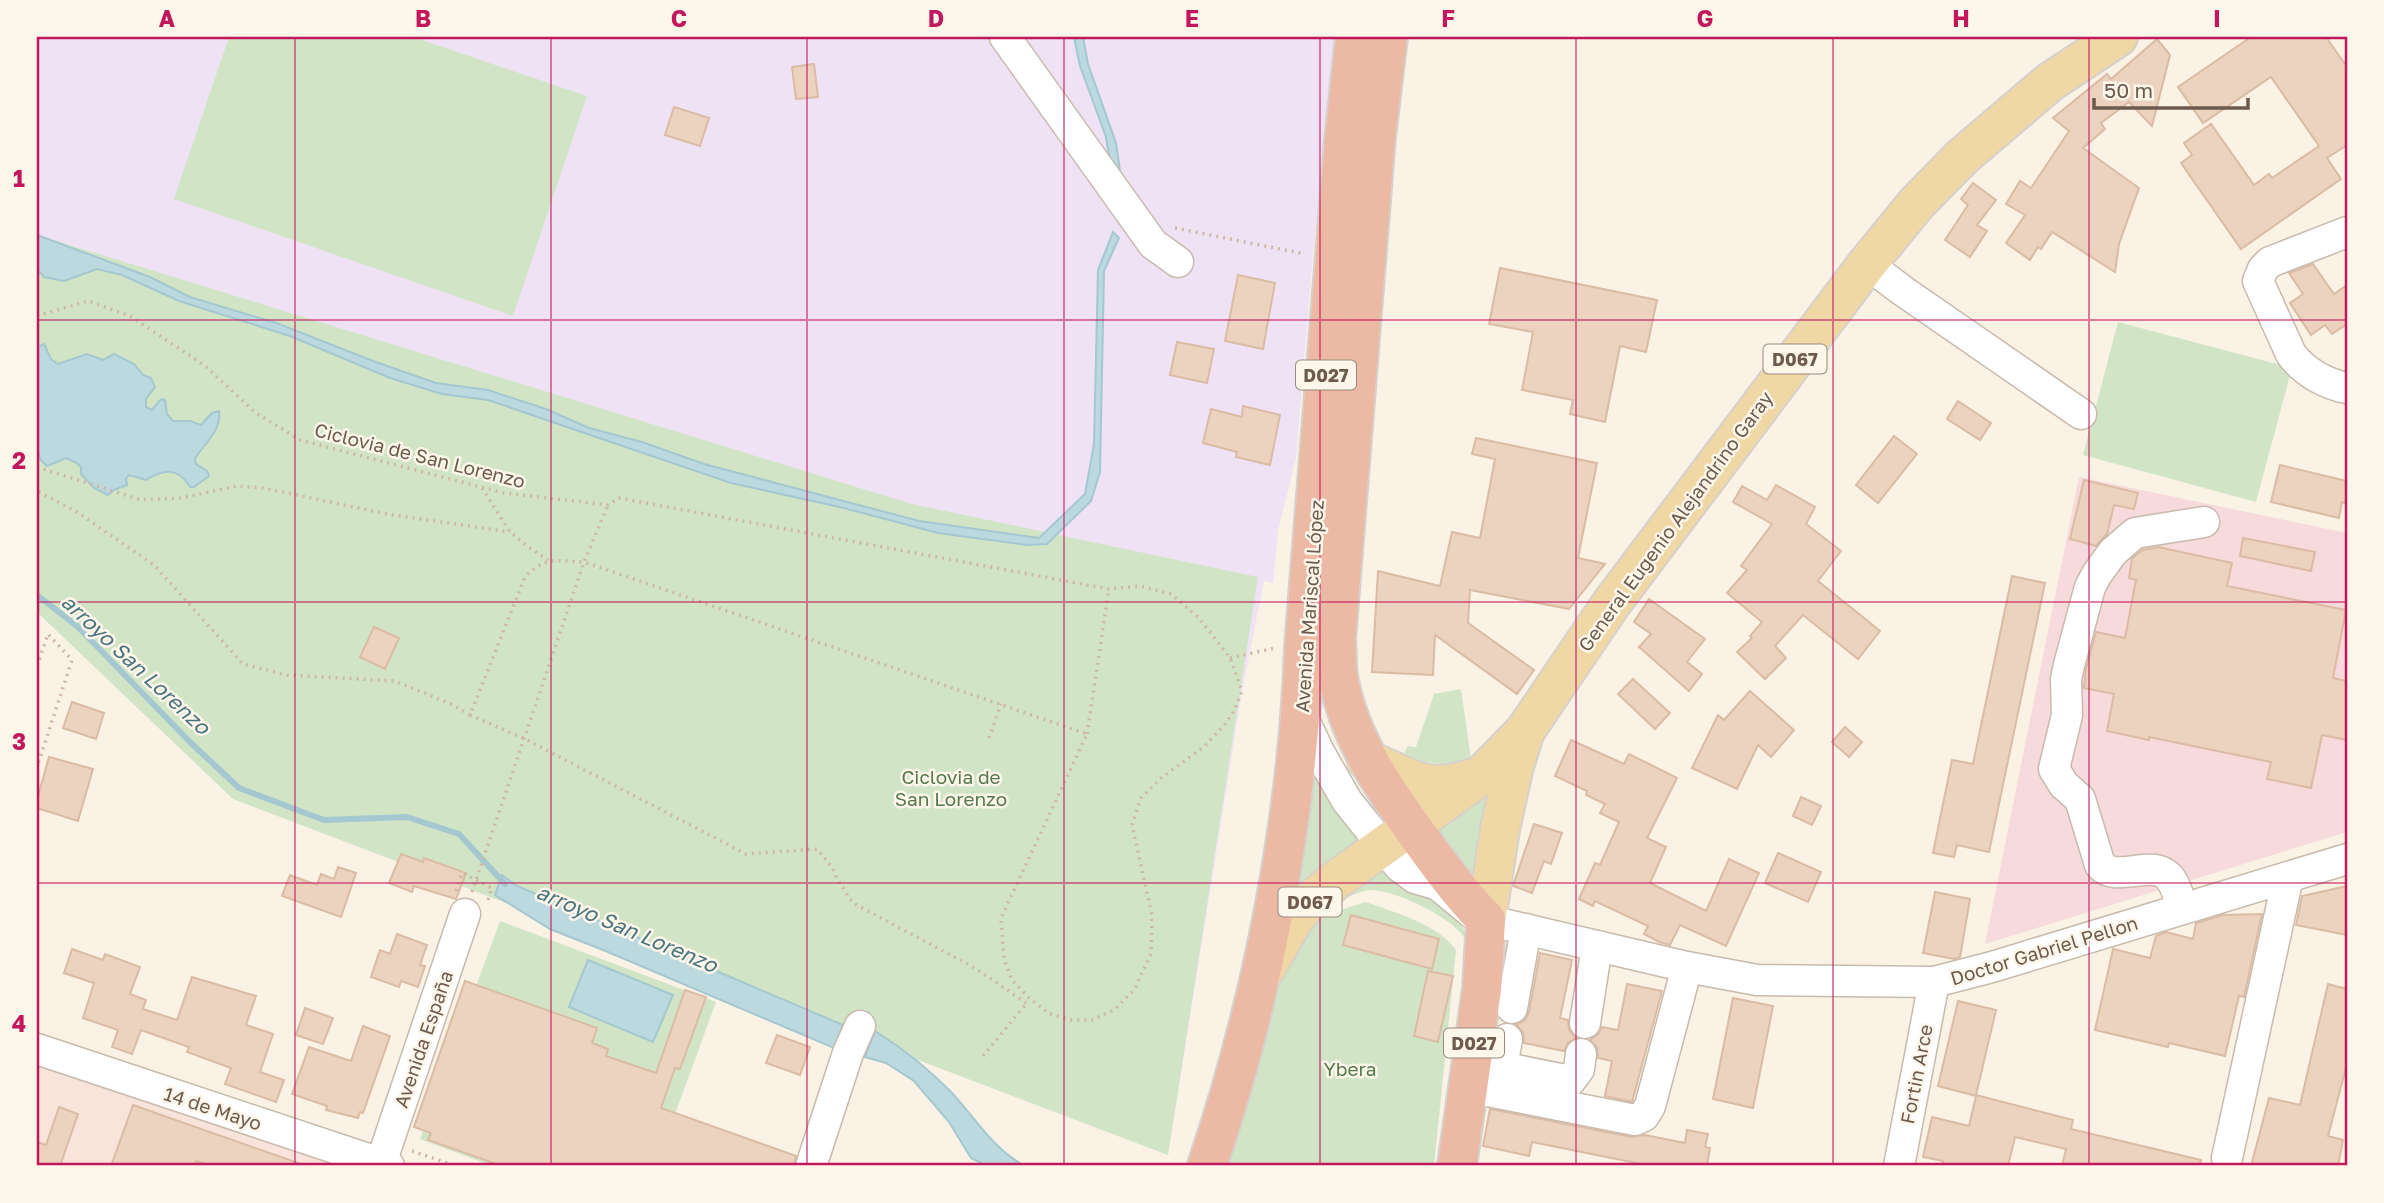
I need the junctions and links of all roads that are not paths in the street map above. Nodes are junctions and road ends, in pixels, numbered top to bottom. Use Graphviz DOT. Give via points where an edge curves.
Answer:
graph roads {
  1 [pos="1005,37"];
  2 [pos="1356,37"];
  3 [pos="1388,37"];
  4 [pos="2118,37"];
  5 [pos="2347,232"];
  6 [pos="1178,262"];
  7 [pos="1867,264"];
  8 [pos="2347,388"];
  9 [pos="2081,414"];
  10 [pos="2204,522"];
  11 [pos="1301,714"];
  12 [pos="1525,731"];
  13 [pos="1367,761"];
  14 [pos="1330,772"];
  15 [pos="1482,775"];
  16 [pos="1397,837"];
  17 [pos="2347,859"];
  18 [pos="2288,877"];
  19 [pos="468,907"];
  20 [pos="2182,908"];
  21 [pos="1486,920"];
  22 [pos="1525,929"];
  23 [pos="1597,946"];
  24 [pos="1687,967"];
  25 [pos="1260,978"];
  26 [pos="1934,982"];
  27 [pos="1512,1008"];
  28 [pos="1586,1023"];
  29 [pos="854,1040"];
  30 [pos="37,1049"];
  31 [pos="1581,1054"];
  32 [pos="1492,1065"];
  33 [pos="2227,1158"];
  34 [pos="389,1161"];
  35 [pos="811,1166"];
  36 [pos="1207,1166"];
  37 [pos="1457,1166"];
  38 [pos="1899,1166"];
  1 -- 6 [label="street" via="1153,244"];
  2 -- 11 [label="highway, Avenida Mariscal López / D027"];
  3 -- 13 [label="highway, Avenida Mariscal López / D027" via="1336,639 1338,681"];
  4 -- 7 [label="main road, General Eugenio Alejandrino Garay / D067" via="2050,82 1962,157"];
  5 -- 8 [label="street" via="2270,262 2258,281 2298,364 2326,382"];
  7 -- 9 [label="street"];
  7 -- 12 [label="main road, General Eugenio Alejandrino Garay / D067" via="1611,604"];
  10 -- 20 [label="street" via="2135,533 2096,574 2069,665 2067,715 2054,769 2080,799 2100,865 2110,872 2163,873 2170,878"];
  11 -- 14 [label="street"];
  11 -- 25 [label="highway, Avenida Mariscal López / D027"];
  12 -- 15 [label="main road, D067"];
  12 -- 21 [label="main road, General Eugenio Alejandrino Garay / D067" via="1500,829"];
  13 -- 14 [label="street"];
  13 -- 15 [label="main road" via="1423,785 1450,785"];
  13 -- 16 [label="highway, Avenida Mariscal López / D027"];
  14 -- 16 [label="street" via="1347,801"];
  15 -- 16 [label="main road, D067"];
  16 -- 21 [label="highway, D027" via="1455,886"];
  16 -- 25 [label="main road, D067" via="1308,903"];
  17 -- 18 [label="street, Doctor Gabriel Pellon"];
  18 -- 20 [label="street, Doctor Gabriel Pellon"];
  18 -- 33 [label="street"];
  19 -- 34 [label="street, Avenida España"];
  20 -- 26 [label="street, Doctor Gabriel Pellon"];
  21 -- 22 [label="street, Doctor Gabriel Pellon"];
  21 -- 32 [label="highway, D027" via="1482,989"];
  22 -- 23 [label="street, Doctor Gabriel Pellon"];
  22 -- 27 [label="street"];
  23 -- 24 [label="street, Doctor Gabriel Pellon"];
  23 -- 28 [label="street"];
  24 -- 26 [label="street, Doctor Gabriel Pellon" via="1757,980"];
  24 -- 32 [label="street" via="1644,1116 1635,1120"];
  25 -- 36 [label="highway, Avenida Mariscal López / D027"];
  26 -- 38 [label="street, Fortin Arce"];
  29 -- 35 [label="street"];
  30 -- 34 [label="street, 14 de Mayo"];
  31 -- 32 [label="street" via="1570,1081"];
  32 -- 37 [label="highway, D027"];
}
